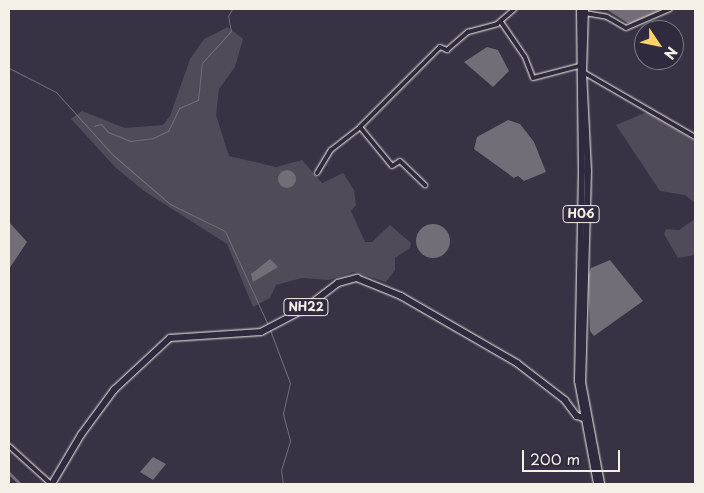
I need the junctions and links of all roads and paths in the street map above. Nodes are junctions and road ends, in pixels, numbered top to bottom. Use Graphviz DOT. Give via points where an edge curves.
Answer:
graph roads {
  1 [pos="514,9"];
  2 [pos="670,9"];
  3 [pos="584,10"];
  4 [pos="501,22"];
  5 [pos="579,66"];
  6 [pos="583,72"];
  7 [pos="360,128"];
  8 [pos="695,137"];
  9 [pos="317,173"];
  10 [pos="425,185"];
  11 [pos="585,419"];
  12 [pos="9,446"];
  13 [pos="52,484"];
  14 [pos="597,484"];
  15 [pos="601,484"];
  1 -- 4 [label="street"];
  2 -- 3 [label="street" via="626,28 607,17"];
  3 -- 5 [label="highway, H06"];
  3 -- 6 [label="highway, H06"];
  4 -- 5 [label="street" via="525,58 533,78"];
  4 -- 7 [label="street" via="468,32 447,50 440,47"];
  5 -- 11 [label="highway, H06" via="582,172 578,372"];
  6 -- 8 [label="street"];
  6 -- 11 [label="highway, H06" via="588,170 582,365"];
  7 -- 9 [label="street" via="331,150"];
  7 -- 10 [label="street" via="392,166 400,161"];
  11 -- 13 [label="main road, NH22" via="517,362 401,296 357,278 338,283 302,310 261,332 170,338 114,390 81,435"];
  11 -- 14 [label="highway, NH22"];
  11 -- 15 [label="highway, NH22"];
  12 -- 13 [label="street"];
}
